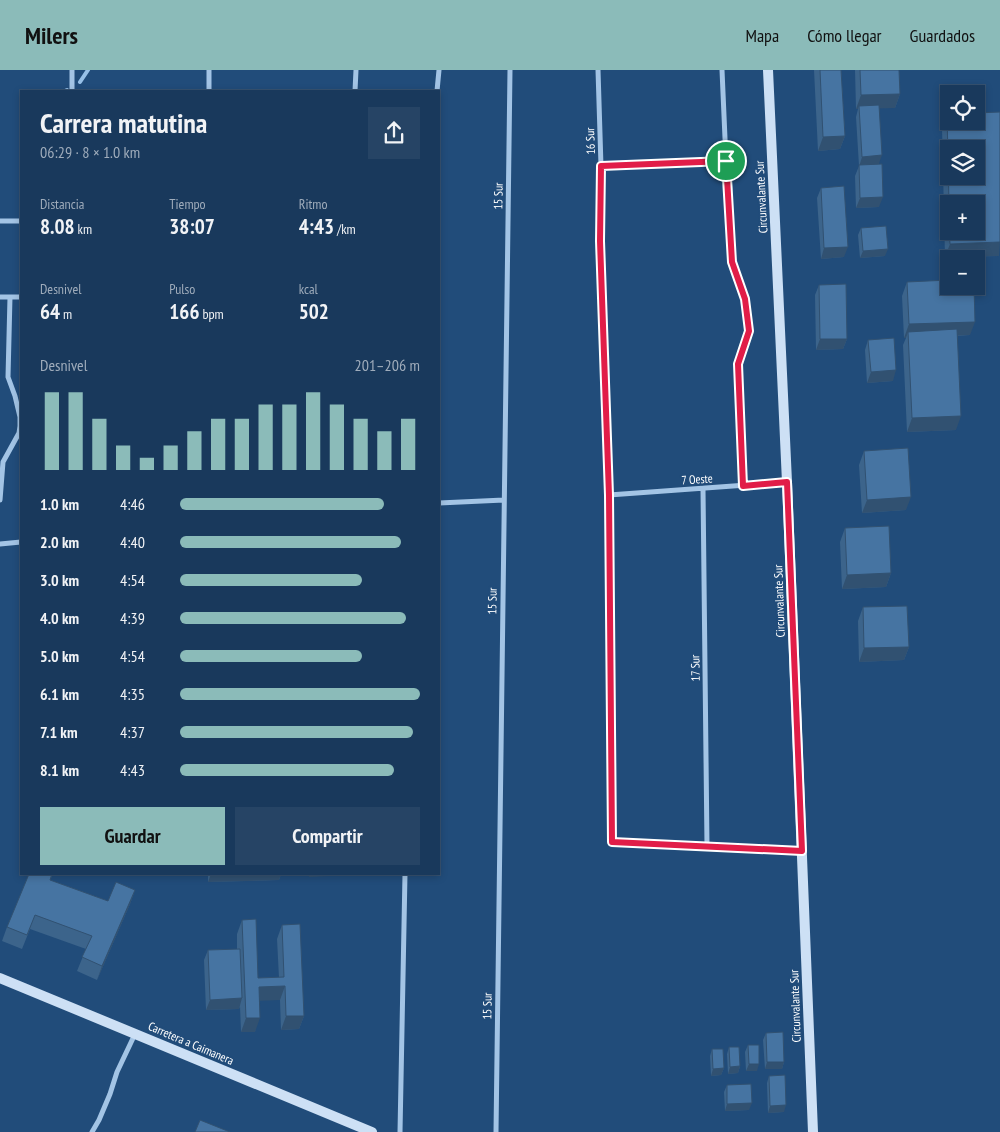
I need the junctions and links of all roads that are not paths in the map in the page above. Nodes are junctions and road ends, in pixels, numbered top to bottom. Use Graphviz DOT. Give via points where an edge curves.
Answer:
graph roads {
  1 [pos="72,70"];
  2 [pos="209,70"];
  3 [pos="356,70"];
  4 [pos="439,70"];
  5 [pos="510,70"];
  6 [pos="598,70"];
  7 [pos="722,70"];
  8 [pos="768,70"];
  9 [pos="72,90"];
  10 [pos="209,90"];
  11 [pos="355,90"];
  12 [pos="437,90"];
  13 [pos="726,161"];
  14 [pos="601,166"];
  15 [pos="0,221"];
  16 [pos="20,221"];
  17 [pos="0,296"];
  18 [pos="10,297"];
  19 [pos="20,297"];
  20 [pos="20,433"];
  21 [pos="1,462"];
  22 [pos="787,482"];
  23 [pos="743,486"];
  24 [pos="703,489"];
  25 [pos="609,495"];
  26 [pos="0,500"];
  27 [pos="504,500"];
  28 [pos="440,503"];
  29 [pos="20,542"];
  30 [pos="0,544"];
  31 [pos="707,846"];
  32 [pos="802,851"];
  33 [pos="405,875"];
  34 [pos="0,978"];
  35 [pos="135,1034"];
  36 [pos="812,1131"];
  37 [pos="92,1132"];
  38 [pos="372,1132"];
  39 [pos="400,1132"];
  40 [pos="496,1132"];
  1 -- 9 [label="street"];
  2 -- 10 [label="street"];
  3 -- 11 [label="street"];
  4 -- 12 [label="street"];
  5 -- 27 [label="street, 15 Sur"];
  6 -- 14 [label="street, 16 Sur"];
  7 -- 13 [label="street"];
  8 -- 22 [label="main road, Circunvalante Sur"];
  13 -- 14 [label="street"];
  13 -- 23 [label="street" via="732,262 745,299 749,331 738,364"];
  14 -- 25 [label="street, 16 Sur" via="600,241"];
  15 -- 16 [label="street"];
  17 -- 18 [label="street"];
  18 -- 19 [label="street"];
  18 -- 20 [label="street" via="8,377 20,417"];
  20 -- 21 [label="street"];
  21 -- 26 [label="street"];
  22 -- 23 [label="street, 7 Oeste"];
  22 -- 32 [label="main road, Circunvalante Sur"];
  23 -- 24 [label="street, 7 Oeste"];
  24 -- 25 [label="street, 7 Oeste"];
  24 -- 31 [label="street, 17 Sur"];
  25 -- 31 [label="street, 16 Sur" via="612,842"];
  27 -- 28 [label="street"];
  27 -- 40 [label="street, 15 Sur"];
  29 -- 30 [label="street"];
  31 -- 32 [label="street"];
  32 -- 36 [label="main road, Circunvalante Sur"];
  33 -- 39 [label="street"];
  34 -- 35 [label="main road, Carretera a Caimanera"];
  35 -- 37 [label="street"];
  35 -- 38 [label="main road, Carretera a Caimanera"];
}
